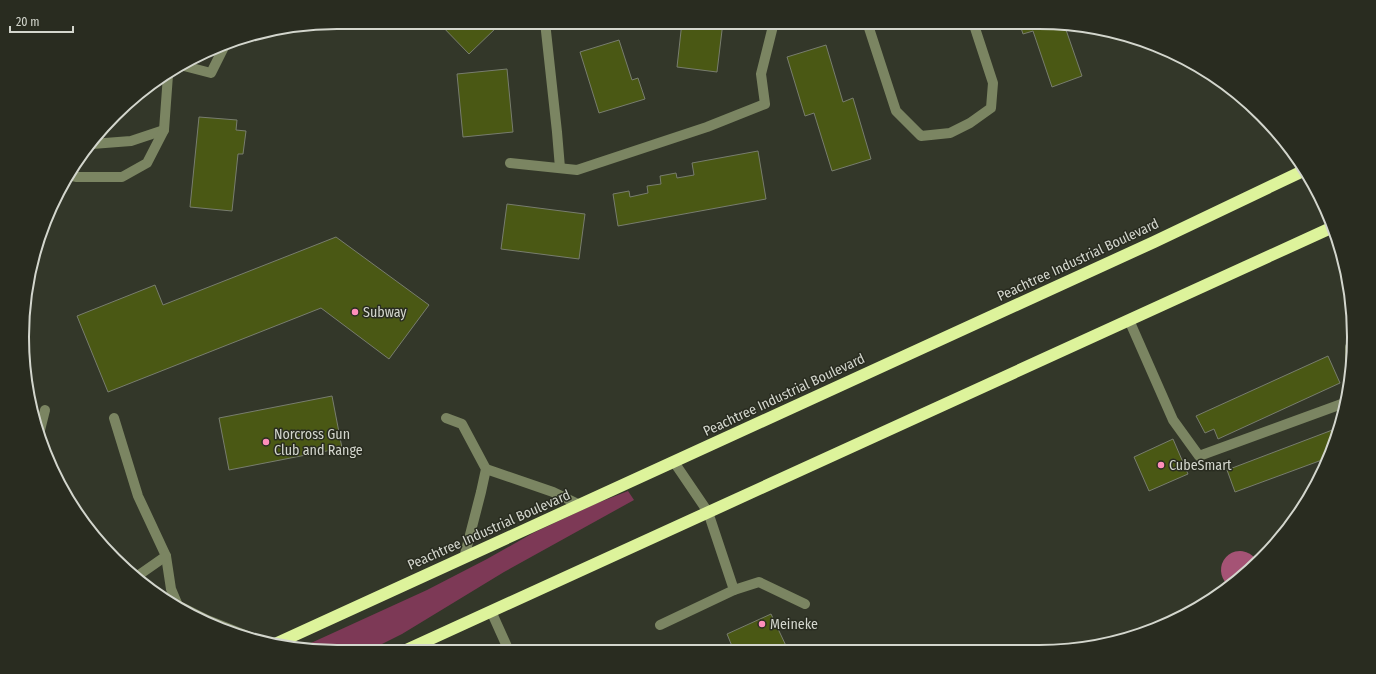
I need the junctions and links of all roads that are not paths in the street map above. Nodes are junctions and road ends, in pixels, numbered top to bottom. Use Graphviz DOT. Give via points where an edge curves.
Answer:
graph roads {
  1 [pos="546,29"];
  2 [pos="772,29"];
  3 [pos="869,29"];
  4 [pos="975,29"];
  5 [pos="222,51"];
  6 [pos="189,67"];
  7 [pos="168,80"];
  8 [pos="164,130"];
  9 [pos="98,144"];
  10 [pos="510,163"];
  11 [pos="560,168"];
  12 [pos="1299,173"];
  13 [pos="74,176"];
  14 [pos="1328,229"];
  15 [pos="1129,320"];
  16 [pos="1339,405"];
  17 [pos="44,410"];
  18 [pos="114,418"];
  19 [pos="446,418"];
  20 [pos="41,424"];
  21 [pos="674,462"];
  22 [pos="486,469"];
  23 [pos="580,505"];
  24 [pos="708,512"];
  25 [pos="166,556"];
  26 [pos="464,558"];
  27 [pos="141,574"];
  28 [pos="734,590"];
  29 [pos="176,599"];
  30 [pos="805,604"];
  31 [pos="491,612"];
  32 [pos="660,625"];
  33 [pos="284,640"];
  34 [pos="418,645"];
  35 [pos="506,645"];
  1 -- 11 [label="street"];
  2 -- 11 [label="street" via="761,74 765,104 707,127 577,170"];
  3 -- 4 [label="street" via="896,112 921,136 950,133 991,108 993,83"];
  5 -- 6 [label="street" via="211,73"];
  7 -- 8 [label="street"];
  8 -- 9 [label="street" via="131,141"];
  8 -- 13 [label="street" via="147,163 122,177"];
  10 -- 11 [label="street"];
  12 -- 21 [label="highway, Peachtree Industrial Boulevard"];
  14 -- 15 [label="highway"];
  15 -- 16 [label="street" via="1172,420 1199,456"];
  15 -- 24 [label="highway"];
  17 -- 20 [label="street"];
  18 -- 25 [label="street" via="138,496"];
  19 -- 22 [label="street" via="462,424"];
  21 -- 23 [label="highway, Peachtree Industrial Boulevard"];
  21 -- 24 [label="street"];
  22 -- 23 [label="street" via="553,492"];
  22 -- 26 [label="street"];
  23 -- 26 [label="highway, Peachtree Industrial Boulevard"];
  24 -- 28 [label="street"];
  24 -- 31 [label="highway"];
  25 -- 27 [label="street"];
  25 -- 29 [label="street" via="171,589"];
  26 -- 33 [label="highway, Peachtree Industrial Boulevard"];
  28 -- 30 [label="street" via="759,582"];
  28 -- 32 [label="street"];
  31 -- 34 [label="highway"];
  31 -- 35 [label="street"];
}
